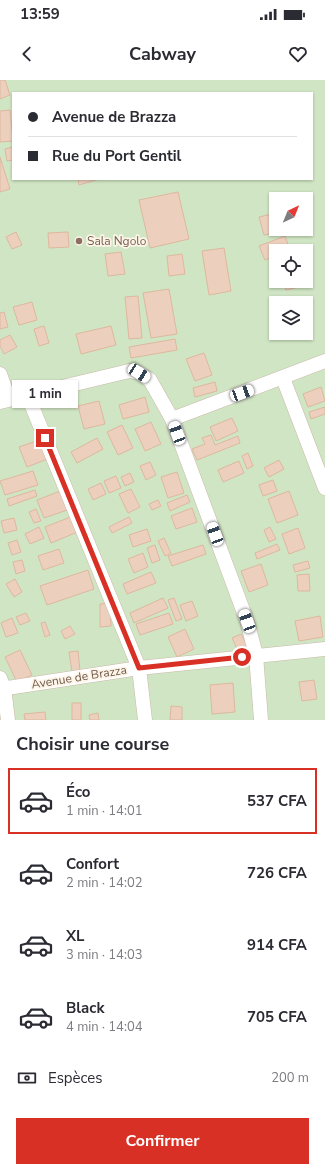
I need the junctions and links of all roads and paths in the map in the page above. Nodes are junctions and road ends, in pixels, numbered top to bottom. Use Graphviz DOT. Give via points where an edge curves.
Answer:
graph roads {
  1 [pos="325,362"];
  2 [pos="0,374"];
  3 [pos="283,378"];
  4 [pos="27,394"];
  5 [pos="5,400"];
  6 [pos="172,419"];
  7 [pos="325,488"];
  8 [pos="325,649"];
  9 [pos="256,655"];
  10 [pos="139,668"];
  11 [pos="1,685"];
  12 [pos="8,720"];
  13 [pos="145,720"];
  14 [pos="261,720"];
  1 -- 3 [label="street"];
  2 -- 5 [label="street"];
  3 -- 6 [label="street"];
  3 -- 7 [label="street"];
  4 -- 5 [label="street"];
  4 -- 6 [label="street" via="129,372 139,373 150,380"];
  4 -- 10 [label="street"];
  6 -- 9 [label="street" via="247,621"];
  8 -- 9 [label="street, Avenue de Brazza"];
  9 -- 10 [label="street, Avenue de Brazza"];
  9 -- 14 [label="street"];
  10 -- 11 [label="street, Avenue de Brazza"];
  10 -- 13 [label="street"];
  11 -- 12 [label="street"];
}
